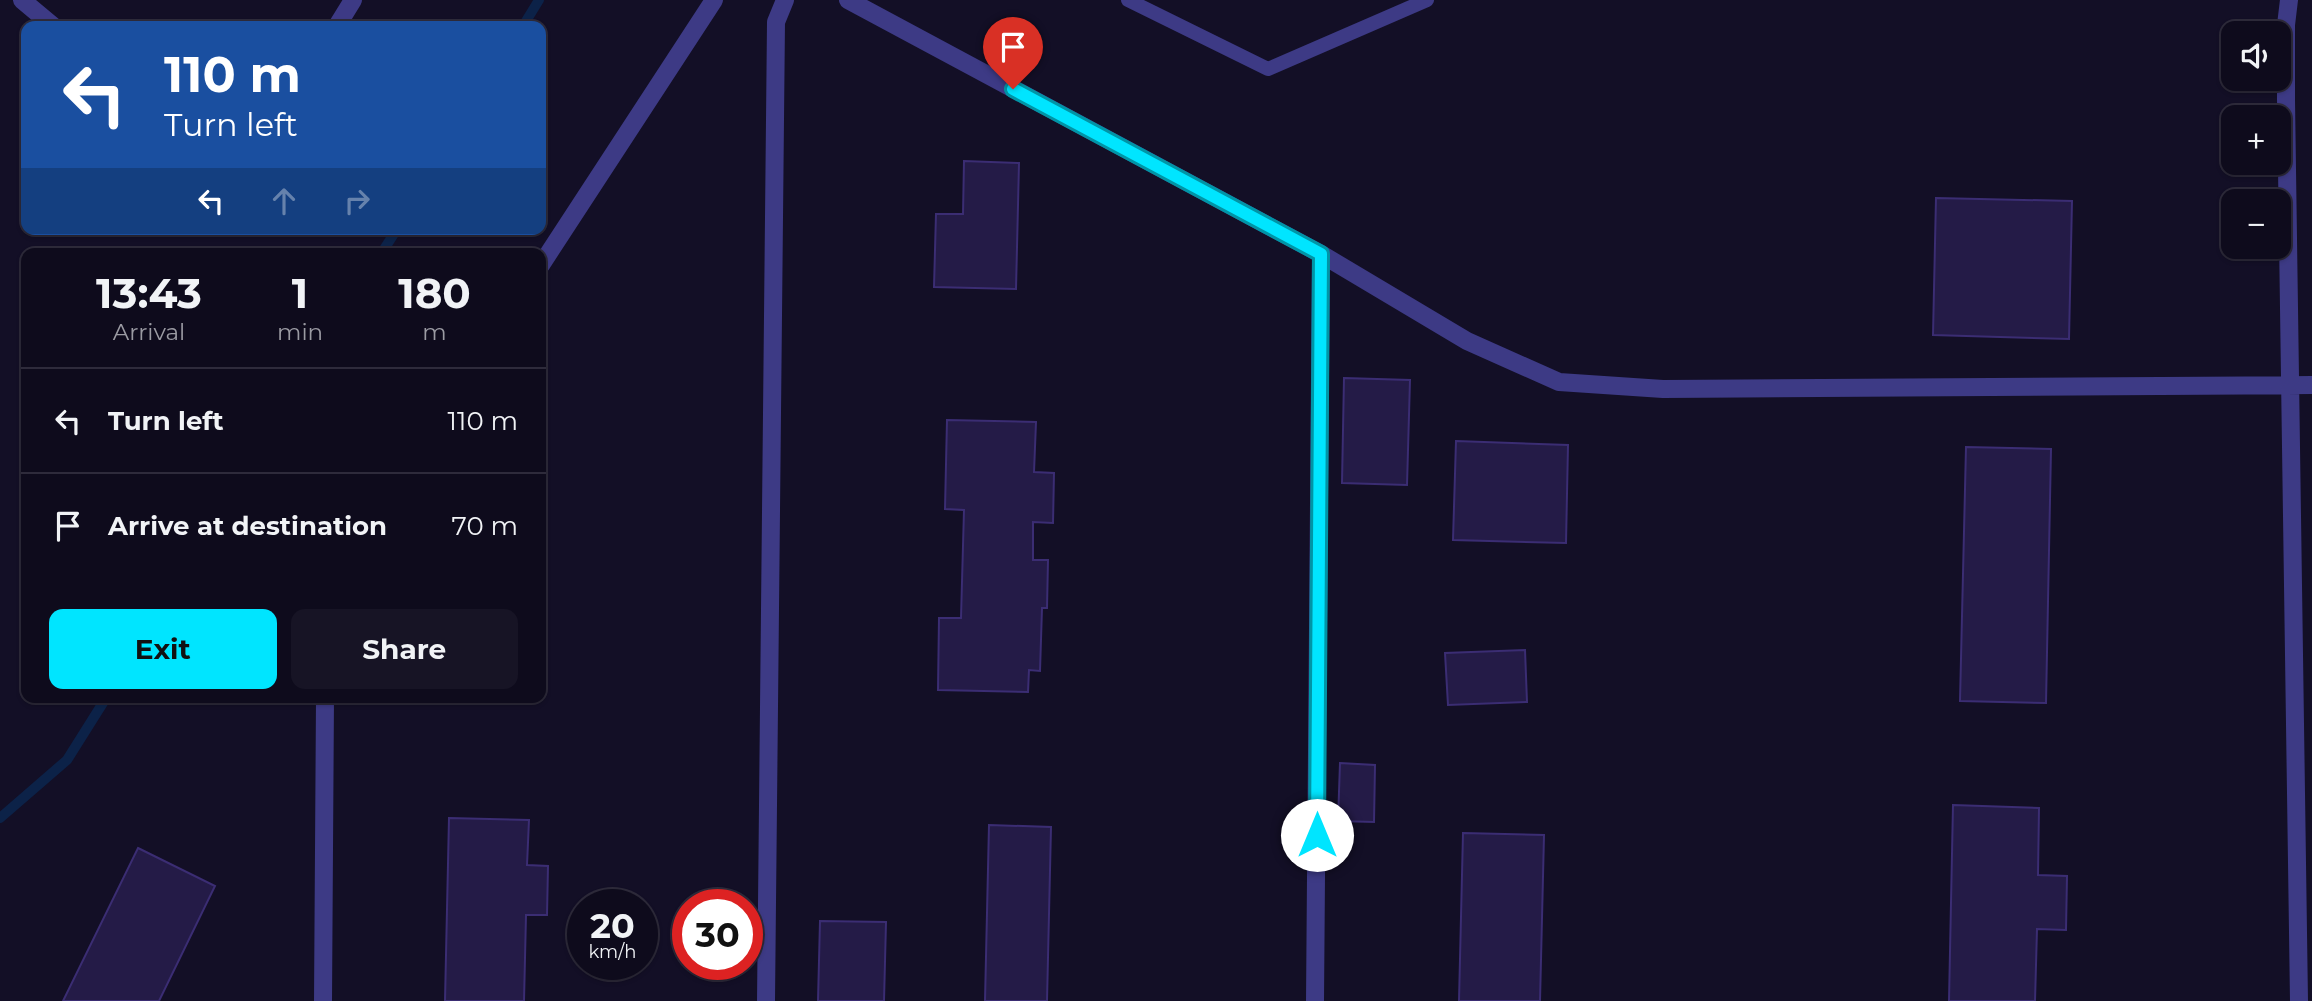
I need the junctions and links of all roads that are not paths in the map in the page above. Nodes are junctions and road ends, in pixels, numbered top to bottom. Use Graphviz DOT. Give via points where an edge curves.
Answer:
graph roads {
  1 [pos="22,0"];
  2 [pos="353,0"];
  3 [pos="714,0"];
  4 [pos="785,0"];
  5 [pos="848,0"];
  6 [pos="1128,0"];
  7 [pos="1427,0"];
  8 [pos="2289,0"];
  9 [pos="47,21"];
  10 [pos="340,21"];
  11 [pos="1321,254"];
  12 [pos="546,257"];
  13 [pos="2290,385"];
  14 [pos="2312,385"];
  15 [pos="326,703"];
  16 [pos="323,1001"];
  17 [pos="766,1001"];
  18 [pos="1315,1001"];
  19 [pos="2299,1001"];
  1 -- 9 [label="street"];
  2 -- 10 [label="street"];
  3 -- 12 [label="street"];
  4 -- 17 [label="street" via="776,22"];
  5 -- 11 [label="street"];
  6 -- 7 [label="lane" via="1268,68"];
  8 -- 13 [label="street"];
  11 -- 13 [label="street" via="1467,341 1559,382 1663,389"];
  11 -- 18 [label="street"];
  13 -- 14 [label="street"];
  13 -- 19 [label="street"];
  15 -- 16 [label="street"];
}
